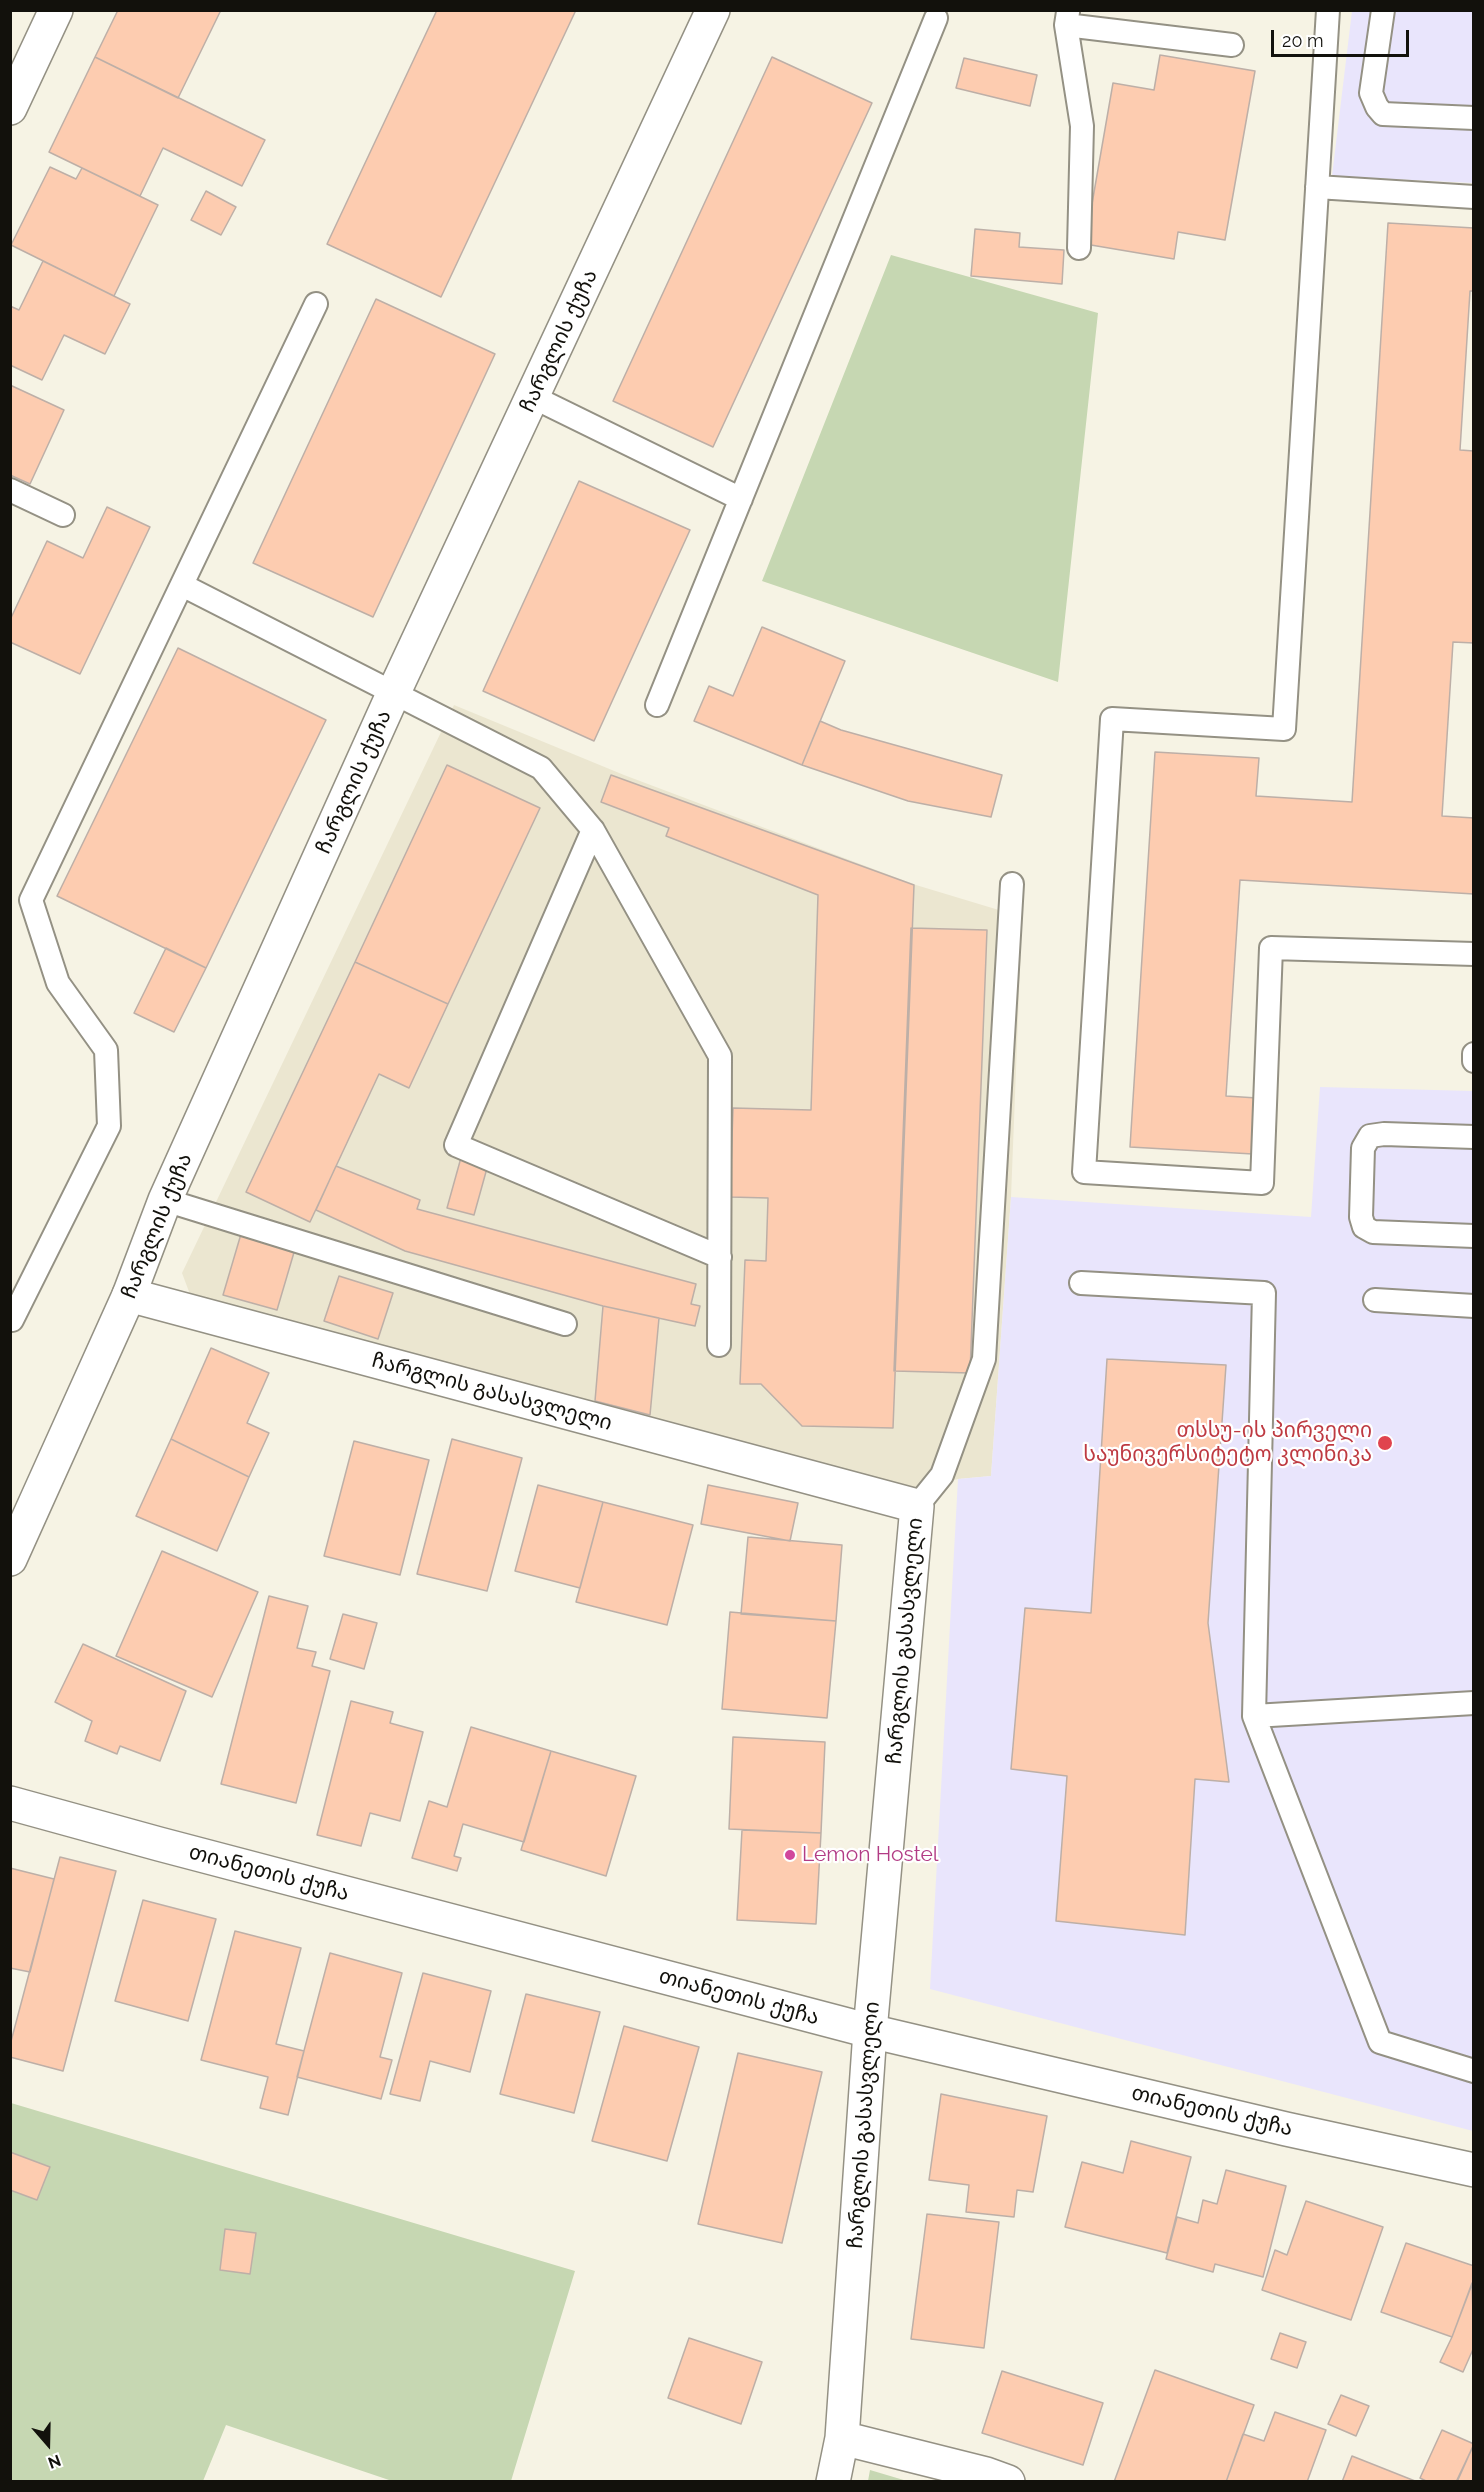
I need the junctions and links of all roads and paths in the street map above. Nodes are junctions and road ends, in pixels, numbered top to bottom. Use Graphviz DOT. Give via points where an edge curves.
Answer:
graph roads {
  1 [pos="56,10"];
  2 [pos="713,10"];
  3 [pos="1328,10"];
  4 [pos="1383,10"];
  5 [pos="936,18"];
  6 [pos="1067,18"];
  7 [pos="1232,45"];
  8 [pos="10,108"];
  9 [pos="1473,118"];
  10 [pos="1317,187"];
  11 [pos="1473,197"];
  12 [pos="1079,248"];
  13 [pos="316,304"];
  14 [pos="533,397"];
  15 [pos="10,490"];
  16 [pos="741,499"];
  17 [pos="63,515"];
  18 [pos="182,585"];
  19 [pos="394,692"];
  20 [pos="657,705"];
  21 [pos="593,830"];
  22 [pos="1012,884"];
  23 [pos="1473,954"];
  24 [pos="1473,1054"];
  25 [pos="1473,1061"];
  26 [pos="1473,1137"];
  27 [pos="165,1200"];
  28 [pos="1473,1236"];
  29 [pos="720,1257"];
  30 [pos="1081,1283"];
  31 [pos="129,1295"];
  32 [pos="1375,1300"];
  33 [pos="1473,1306"];
  34 [pos="12,1320"];
  35 [pos="565,1324"];
  36 [pos="719,1345"];
  37 [pos="917,1506"];
  38 [pos="10,1559"];
  39 [pos="1473,1703"];
  40 [pos="1254,1716"];
  41 [pos="10,1803"];
  42 [pos="870,2031"];
  43 [pos="1473,2071"];
  44 [pos="1473,2170"];
  45 [pos="842,2438"];
  46 [pos="833,2481"];
  47 [pos="1008,2481"];
  1 -- 8 [label="street"];
  2 -- 14 [label="street, ჩარგლის ქუჩა"];
  3 -- 10 [label="lane"];
  4 -- 9 [label="lane" via="1371,93 1377,107 1383,114"];
  5 -- 16 [label="lane"];
  6 -- 7 [label="lane"];
  6 -- 12 [label="lane" via="1082,126"];
  10 -- 11 [label="lane"];
  10 -- 23 [label="lane" via="1284,729 1112,719 1084,1172 1262,1183 1271,948"];
  13 -- 18 [label="lane"];
  14 -- 16 [label="lane"];
  14 -- 19 [label="street, ჩარგლის ქუჩა"];
  15 -- 17 [label="lane"];
  16 -- 20 [label="lane"];
  18 -- 19 [label="lane"];
  18 -- 34 [label="lane" via="32,900 58,983 106,1050 109,1126"];
  19 -- 21 [label="lane" via="541,768"];
  19 -- 27 [label="street, ჩარგლის ქუჩა"];
  21 -- 29 [label="lane" via="720,1056"];
  21 -- 29 [label="lane" via="456,1145"];
  22 -- 37 [label="lane" via="984,1359 942,1475"];
  24 -- 25 [label="lane"];
  26 -- 28 [label="lane" via="1370,1136 1363,1148 1361,1217 1364,1227 1373,1232"];
  27 -- 31 [label="street, ჩარგლის ქუჩა"];
  27 -- 35 [label="lane"];
  29 -- 36 [label="lane"];
  30 -- 40 [label="lane" via="1264,1293"];
  31 -- 37 [label="street, ჩარგლის გასასვლელი"];
  31 -- 38 [label="street, ჩარგლის ქუჩა"];
  32 -- 33 [label="lane"];
  37 -- 42 [label="street, ჩარგლის გასასვლელი"];
  39 -- 40 [label="lane"];
  40 -- 43 [label="lane" via="1380,2042"];
  41 -- 42 [label="street, თიანეთის ქუჩა"];
  42 -- 44 [label="street, თიანეთის ქუჩა"];
  42 -- 45 [label="street, ჩარგლის გასასვლელი"];
  45 -- 46 [label="street, ჩარგლის გასასვლელი"];
  45 -- 47 [label="street"];
}
